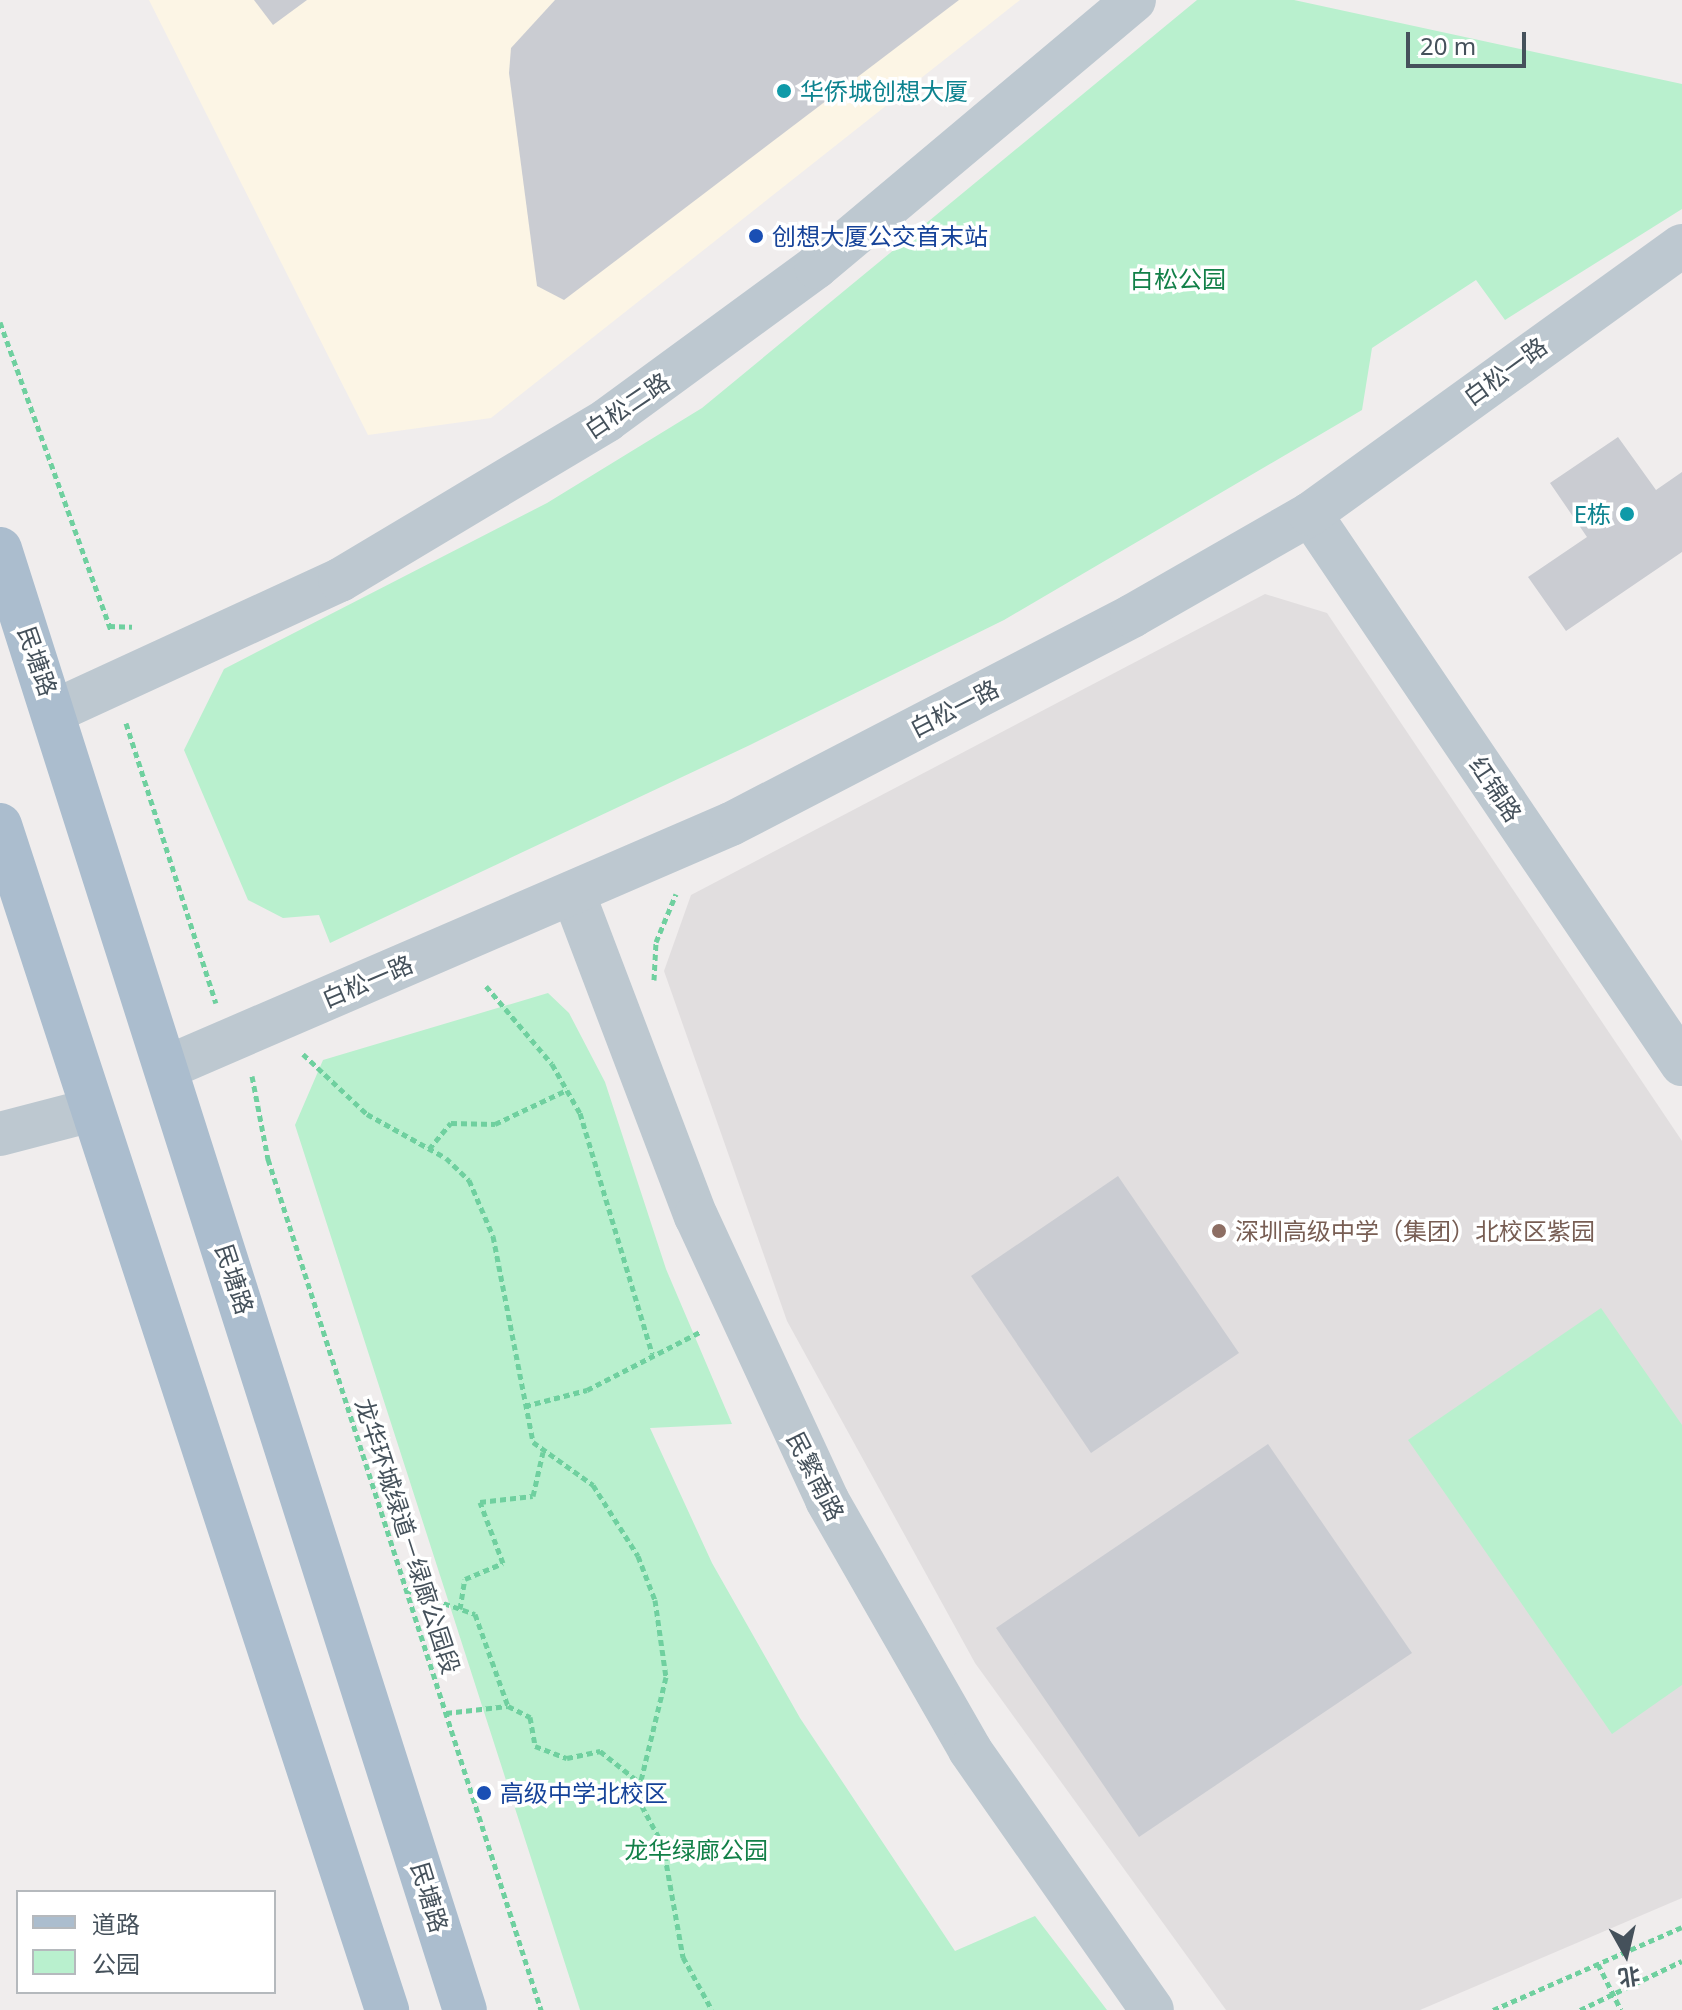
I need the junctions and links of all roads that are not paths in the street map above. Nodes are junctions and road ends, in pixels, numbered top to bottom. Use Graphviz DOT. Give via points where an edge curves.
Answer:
graph roads {
  1 [pos="1134,0"];
  2 [pos="1682,246"];
  3 [pos="1310,514"];
  4 [pos="0,549"];
  5 [pos="55,711"];
  6 [pos="0,825"];
  7 [pos="573,893"];
  8 [pos="1682,1064"];
  9 [pos="168,1067"];
  10 [pos="92,1110"];
  11 [pos="0,1134"];
  12 [pos="387,2010"];
  13 [pos="465,2010"];
  14 [pos="1152,2010"];
  1 -- 5 [label="street, 白松二路" via="816,267 607,420 340,580"];
  2 -- 3 [label="street, 白松一路"];
  3 -- 7 [label="street, 白松一路" via="731,824"];
  3 -- 8 [label="street, 红锦路"];
  4 -- 5 [label="main road, 民塘路"];
  5 -- 9 [label="main road, 民塘路"];
  6 -- 10 [label="main road"];
  7 -- 9 [label="street, 白松一路"];
  7 -- 14 [label="street, 民繁南路" via="701,1229 827,1500 970,1750"];
  9 -- 13 [label="main road, 民塘路"];
  10 -- 11 [label="street"];
  10 -- 12 [label="main road"];
}
